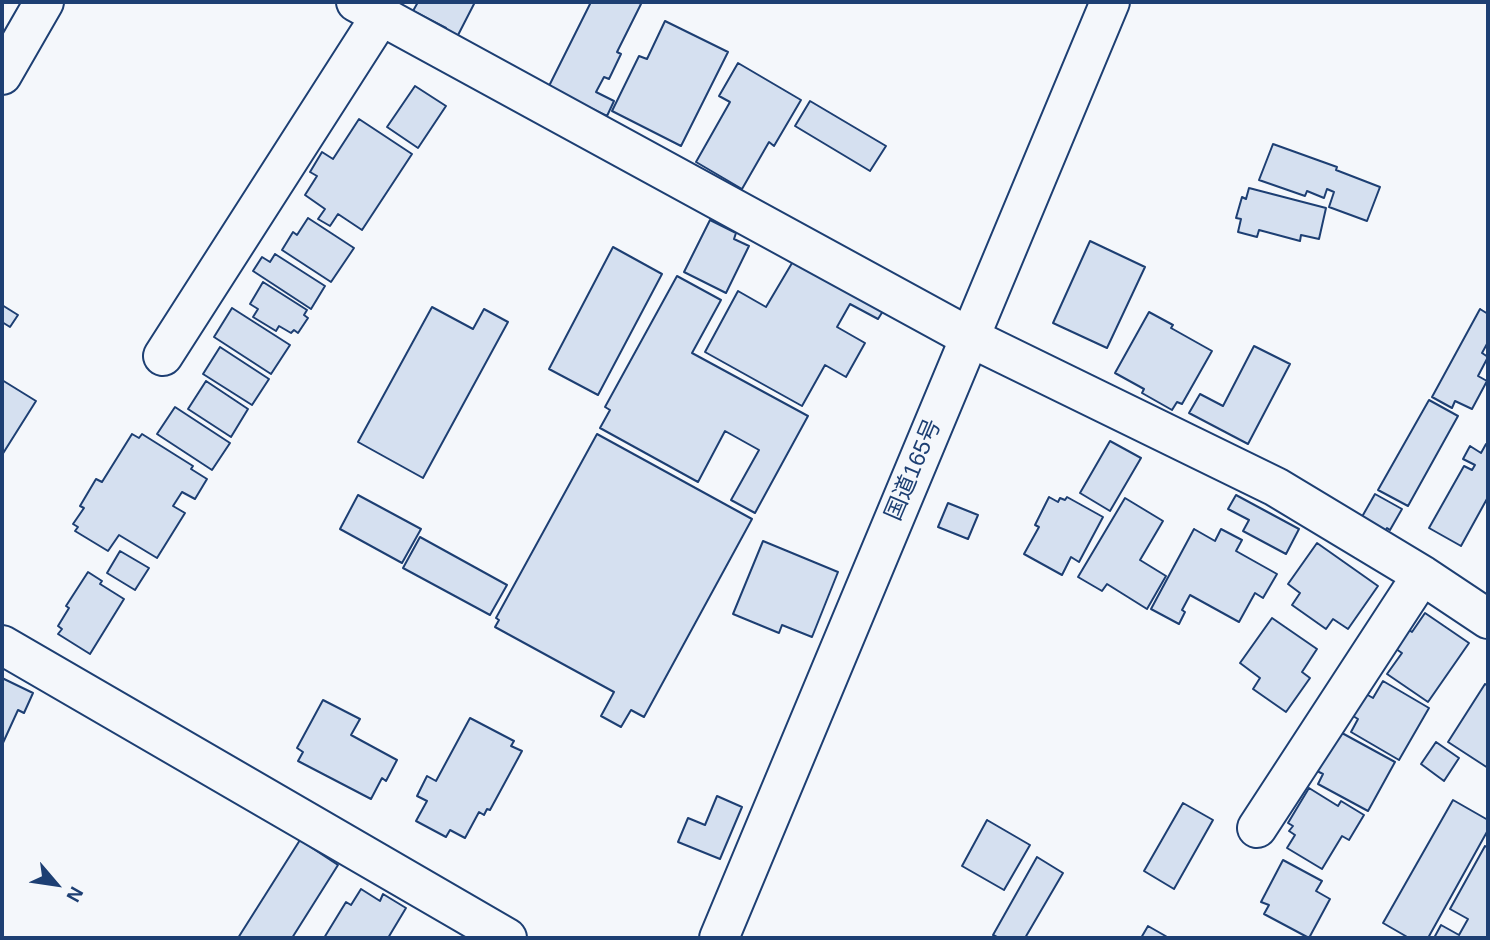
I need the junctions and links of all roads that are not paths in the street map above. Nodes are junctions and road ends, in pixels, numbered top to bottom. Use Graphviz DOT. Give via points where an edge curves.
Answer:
graph roads {
  1 [pos="44,2"];
  2 [pos="1110,2"];
  3 [pos="369,8"];
  4 [pos="2,75"];
  5 [pos="969,337"];
  6 [pos="163,356"];
  7 [pos="1422,575"];
  8 [pos="1488,620"];
  9 [pos="2,645"];
  10 [pos="1257,828"];
  11 [pos="507,938"];
  12 [pos="719,938"];
  1 -- 4 [label="main road"];
  2 -- 5 [label="main road, 国道165号"];
  3 -- 5 [label="main road"];
  3 -- 6 [label="main road"];
  5 -- 7 [label="main road" via="1276,487"];
  5 -- 12 [label="main road, 国道165号"];
  7 -- 8 [label="main road"];
  7 -- 10 [label="main road"];
  9 -- 11 [label="main road"];
}
